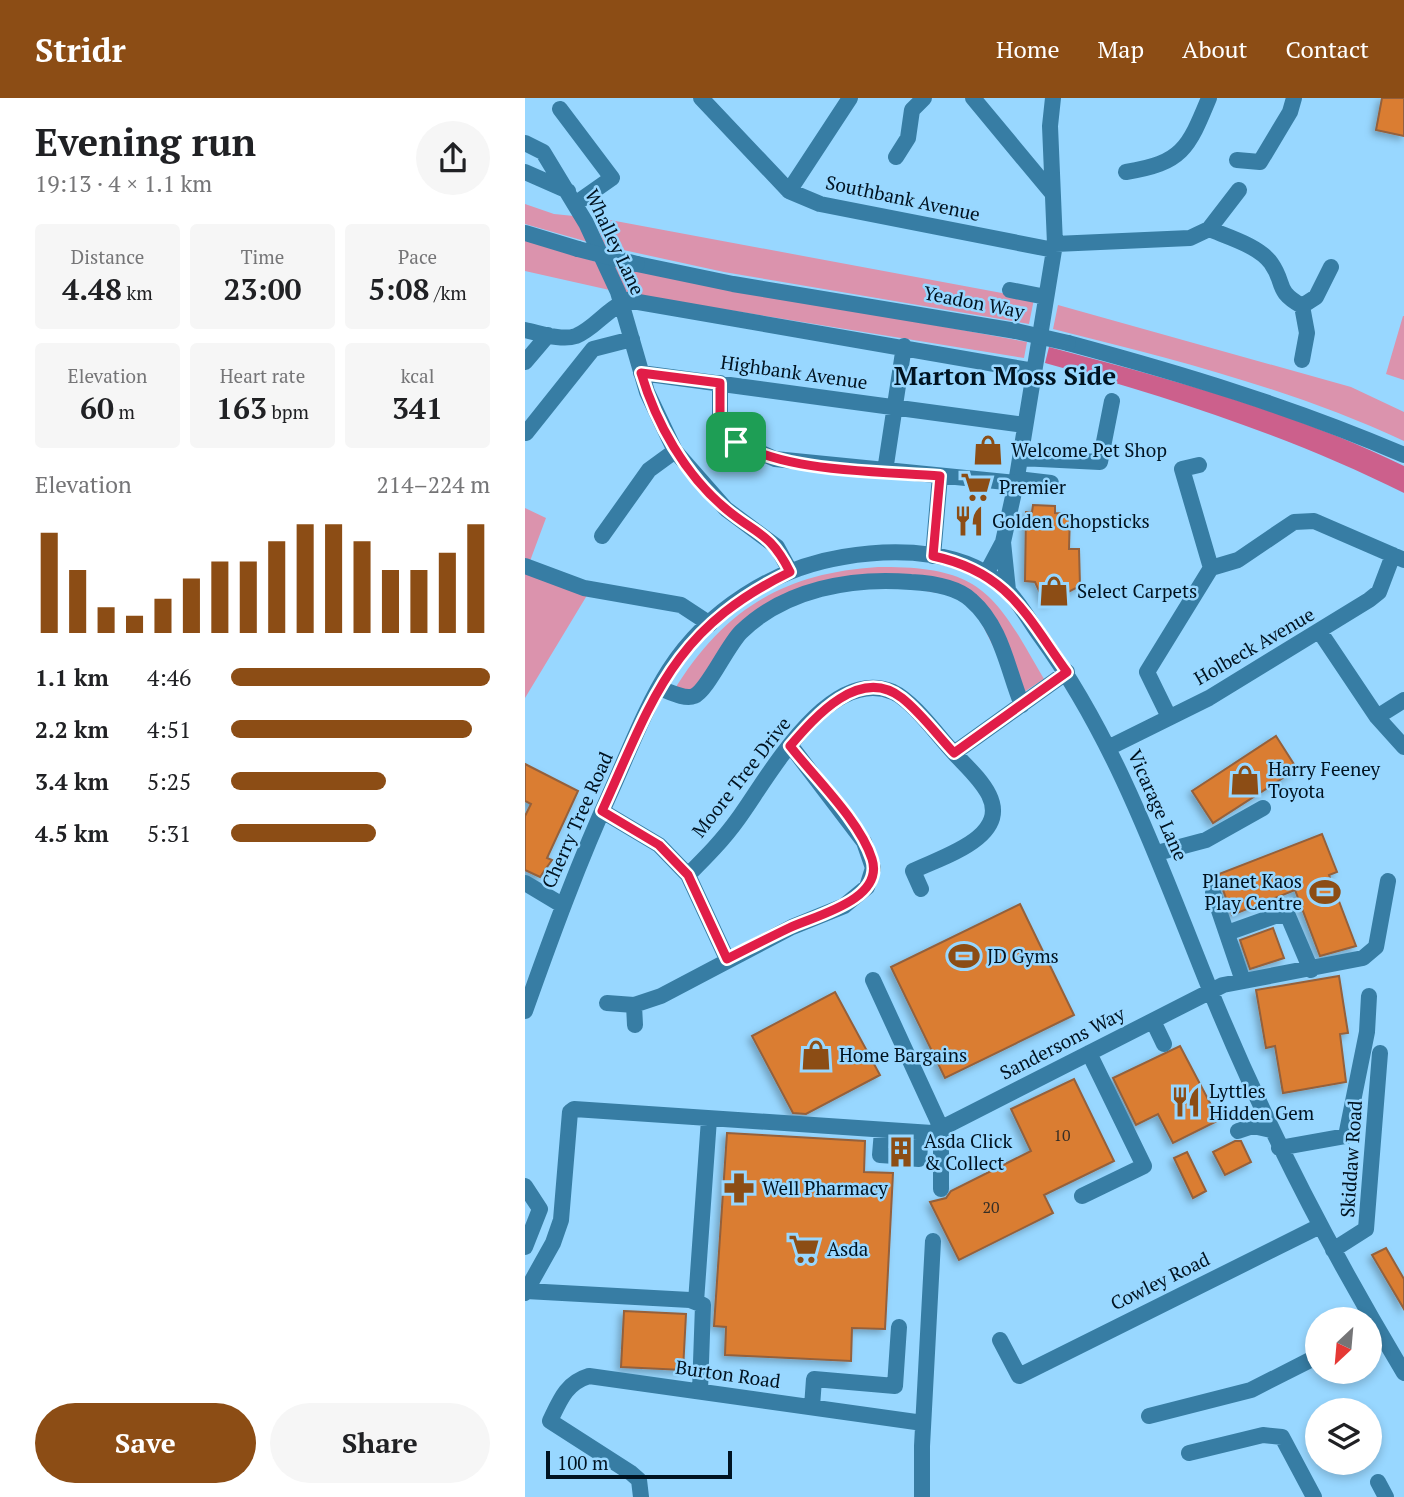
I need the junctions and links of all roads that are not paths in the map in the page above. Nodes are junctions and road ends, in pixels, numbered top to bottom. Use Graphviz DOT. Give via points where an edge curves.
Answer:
graph roads {
  1 [pos="701,98"];
  2 [pos="850,98"];
  3 [pos="925,98"];
  4 [pos="973,98"];
  5 [pos="1053,98"];
  6 [pos="1209,98"];
  7 [pos="1294,98"];
  8 [pos="561,109"];
  9 [pos="525,143"];
  10 [pos="896,157"];
  11 [pos="1237,160"];
  12 [pos="525,172"];
  13 [pos="1121,172"];
  14 [pos="1239,190"];
  15 [pos="789,191"];
  16 [pos="1052,193"];
  17 [pos="572,198"];
  18 [pos="1209,229"];
  19 [pos="525,233"];
  20 [pos="1054,247"];
  21 [pos="1331,267"];
  22 [pos="1010,290"];
  23 [pos="1046,298"];
  24 [pos="621,301"];
  25 [pos="1302,306"];
  26 [pos="525,331"];
  27 [pos="548,335"];
  28 [pos="632,339"];
  29 [pos="904,346"];
  30 [pos="1302,360"];
  31 [pos="525,362"];
  32 [pos="1034,371"];
  33 [pos="641,373"];
  34 [pos="720,383"];
  35 [pos="1112,401"];
  36 [pos="895,407"];
  37 [pos="1025,425"];
  38 [pos="526,433"];
  39 [pos="675,452"];
  40 [pos="1404,455"];
  41 [pos="1020,458"];
  42 [pos="1199,465"];
  43 [pos="885,471"];
  44 [pos="940,476"];
  45 [pos="1016,481"];
  46 [pos="1051,483"];
  47 [pos="602,536"];
  48 [pos="1003,542"];
  49 [pos="933,556"];
  50 [pos="1399,557"];
  51 [pos="954,560"];
  52 [pos="525,565"];
  53 [pos="1211,568"];
  54 [pos="790,572"];
  55 [pos="986,574"];
  56 [pos="1008,590"];
  57 [pos="709,624"];
  58 [pos="1319,632"];
  59 [pos="1067,672"];
  60 [pos="659,688"];
  61 [pos="1404,700"];
  62 [pos="1022,705"];
  63 [pos="1169,717"];
  64 [pos="1377,717"];
  65 [pos="790,746"];
  66 [pos="1109,747"];
  67 [pos="1404,747"];
  68 [pos="954,753"];
  69 [pos="1263,808"];
  70 [pos="602,811"];
  71 [pos="1157,853"];
  72 [pos="688,875"];
  73 [pos="1388,881"];
  74 [pos="525,883"];
  75 [pos="921,889"];
  76 [pos="1213,893"];
  77 [pos="562,905"];
  78 [pos="1227,933"];
  79 [pos="727,959"];
  80 [pos="1311,970"];
  81 [pos="873,980"];
  82 [pos="1243,981"];
  83 [pos="1210,991"];
  84 [pos="1369,996"];
  85 [pos="607,1003"];
  86 [pos="634,1005"];
  87 [pos="525,1011"];
  88 [pos="1153,1021"];
  89 [pos="635,1025"];
  90 [pos="1164,1044"];
  91 [pos="1089,1053"];
  92 [pos="1380,1053"];
  93 [pos="709,1119"];
  94 [pos="1271,1130"];
  95 [pos="931,1131"];
  96 [pos="1238,1131"];
  97 [pos="882,1132"];
  98 [pos="1279,1148"];
  99 [pos="941,1189"];
  100 [pos="527,1193"];
  101 [pos="1082,1196"];
  102 [pos="1320,1226"];
  103 [pos="933,1241"];
  104 [pos="526,1242"];
  105 [pos="1333,1250"];
  106 [pos="526,1292"];
  107 [pos="696,1302"];
  108 [pos="1362,1307"];
  109 [pos="899,1327"];
  110 [pos="1000,1340"];
  111 [pos="1383,1343"];
  112 [pos="1305,1363"];
  113 [pos="1404,1373"];
  114 [pos="895,1385"];
  115 [pos="925,1389"];
  116 [pos="700,1391"];
  117 [pos="812,1407"];
  118 [pos="1149,1416"];
  119 [pos="923,1423"];
  120 [pos="1189,1453"];
  121 [pos="1378,1482"];
  122 [pos="641,1497"];
  123 [pos="922,1497"];
  124 [pos="1314,1497"];
  125 [pos="1386,1497"];
  1 -- 15 [label="street, Southbank Avenue"];
  2 -- 15 [label="street"];
  3 -- 10 [label="street" via="912,110 908,138"];
  4 -- 16 [label="street"];
  5 -- 16 [label="street"];
  6 -- 13 [label="street" via="1185,146 1173,159 1157,167"];
  7 -- 11 [label="street" via="1285,122 1256,168"];
  8 -- 17 [label="street" via="612,178"];
  9 -- 17 [label="street, Whalley Lane" via="543,152"];
  12 -- 17 [label="street"];
  14 -- 18 [label="street" via="1231,214"];
  15 -- 20 [label="street, Southbank Avenue" via="820,204"];
  16 -- 20 [label="street"];
  17 -- 24 [label="street, Whalley Lane"];
  18 -- 20 [label="street, Southbank Avenue" via="1176,240"];
  18 -- 25 [label="street" via="1271,262 1284,295"];
  19 -- 40 [label="street, Yeadon Way, bridge" via="733,284 1068,343 1175,371 1319,419"];
  20 -- 23 [label="street"];
  21 -- 25 [label="street" via="1317,298"];
  22 -- 23 [label="street"];
  23 -- 32 [label="street"];
  24 -- 27 [label="street" via="577,336"];
  24 -- 28 [label="street, Whalley Lane"];
  24 -- 29 [label="street"];
  25 -- 30 [label="street" via="1307,332"];
  26 -- 27 [label="street"];
  27 -- 31 [label="street"];
  28 -- 33 [label="street, Whalley Lane"];
  28 -- 38 [label="street" via="593,349"];
  29 -- 32 [label="street"];
  29 -- 36 [label="street"];
  32 -- 37 [label="street"];
  33 -- 34 [label="street, Highbank Avenue"];
  33 -- 39 [label="street, Whalley Lane"];
  34 -- 36 [label="street, Highbank Avenue"];
  34 -- 43 [label="street" via="720,428 757,454 801,464"];
  35 -- 41 [label="street" via="1100,462"];
  36 -- 37 [label="street, Highbank Avenue"];
  36 -- 43 [label="street"];
  37 -- 41 [label="street"];
  39 -- 47 [label="street" via="649,470"];
  39 -- 54 [label="street, Whalley Lane" via="718,502 777,547"];
  41 -- 45 [label="street"];
  42 -- 53 [label="street" via="1182,469"];
  43 -- 44 [label="street"];
  44 -- 45 [label="street"];
  44 -- 49 [label="street"];
  45 -- 46 [label="street"];
  45 -- 48 [label="street"];
  48 -- 51 [label="street" via="976,558"];
  48 -- 55 [label="street"];
  48 -- 56 [label="street"];
  49 -- 51 [label="street, Cherry Tree Road"];
  49 -- 54 [label="street, Cherry Tree Road" via="853,555"];
  50 -- 53 [label="street" via="1303,519 1238,560"];
  50 -- 58 [label="street, Holbeck Avenue" via="1380,592"];
  51 -- 55 [label="street, Cherry Tree Road"];
  52 -- 57 [label="street" via="584,588 681,605"];
  53 -- 63 [label="street" via="1147,672"];
  54 -- 57 [label="street, Cherry Tree Road" via="743,596"];
  55 -- 56 [label="street, Vicarage Lane"];
  56 -- 59 [label="street, Vicarage Lane"];
  57 -- 60 [label="street, Cherry Tree Road" via="684,650"];
  58 -- 63 [label="street, Holbeck Avenue"];
  58 -- 64 [label="street"];
  59 -- 62 [label="street"];
  59 -- 66 [label="street, Vicarage Lane"];
  60 -- 62 [label="street" via="689,698 697,696 742,631 784,604 838,584 893,580 936,585 969,598 999,637"];
  60 -- 70 [label="street, Cherry Tree Road"];
  61 -- 64 [label="street"];
  62 -- 68 [label="street"];
  63 -- 66 [label="street, Holbeck Avenue"];
  64 -- 67 [label="street"];
  65 -- 68 [label="street, Moore Tree Drive" via="831,702 858,691 879,689 903,698"];
  65 -- 72 [label="street, Moore Tree Drive" via="722,840"];
  65 -- 79 [label="street" via="864,842 873,860 872,875 857,897 844,906"];
  66 -- 71 [label="street, Vicarage Lane"];
  68 -- 75 [label="street, Moore Tree Drive" via="981,783 993,813 987,830 977,839 913,871"];
  69 -- 71 [label="street" via="1206,840"];
  70 -- 72 [label="street" via="659,845"];
  70 -- 77 [label="street, Cherry Tree Road"];
  71 -- 83 [label="street, Vicarage Lane"];
  72 -- 79 [label="street"];
  73 -- 80 [label="street, Sandersons Way" via="1372,952 1358,960"];
  74 -- 77 [label="street"];
  76 -- 78 [label="street"];
  77 -- 87 [label="street, Cherry Tree Road"];
  78 -- 80 [label="street" via="1288,916"];
  78 -- 82 [label="street"];
  79 -- 86 [label="street" via="661,996"];
  80 -- 82 [label="street, Sandersons Way"];
  81 -- 95 [label="street"];
  82 -- 83 [label="street, Sandersons Way"];
  83 -- 88 [label="street, Sandersons Way"];
  83 -- 94 [label="street, Vicarage Lane"];
  84 -- 98 [label="street" via="1367,1032 1346,1136"];
  85 -- 86 [label="street"];
  86 -- 89 [label="street"];
  88 -- 90 [label="street"];
  88 -- 91 [label="street, Sandersons Way"];
  91 -- 95 [label="street, Sandersons Way"];
  91 -- 101 [label="street" via="1144,1166"];
  92 -- 105 [label="street, Skiddaw Road" via="1366,1229"];
  93 -- 97 [label="street"];
  93 -- 106 [label="street" via="570,1112 561,1220"];
  93 -- 107 [label="street"];
  94 -- 96 [label="street" via="1253,1126"];
  94 -- 98 [label="street, Vicarage Lane"];
  95 -- 97 [label="street"];
  95 -- 97 [label="street" via="919,1159 880,1155"];
  95 -- 99 [label="street"];
  98 -- 102 [label="street, Vicarage Lane"];
  100 -- 104 [label="street" via="540,1209"];
  102 -- 105 [label="street, Vicarage Lane"];
  102 -- 110 [label="street, Cowley Road" via="1019,1376"];
  103 -- 115 [label="street"];
  105 -- 108 [label="street, Vicarage Lane"];
  106 -- 107 [label="street"];
  107 -- 116 [label="street" via="703,1305 705,1318"];
  109 -- 114 [label="street"];
  111 -- 113 [label="street, Vicarage Lane"];
  112 -- 118 [label="street" via="1251,1390"];
  114 -- 115 [label="street"];
  114 -- 117 [label="street" via="814,1379"];
  115 -- 119 [label="street"];
  116 -- 117 [label="street, Burton Road"];
  116 -- 122 [label="street, Burton Road" via="589,1376 570,1385 550,1421 631,1473 639,1480"];
  117 -- 119 [label="street, Burton Road"];
  119 -- 123 [label="street"];
  120 -- 124 [label="street" via="1263,1435 1282,1437"];
  121 -- 125 [label="street"];
}
